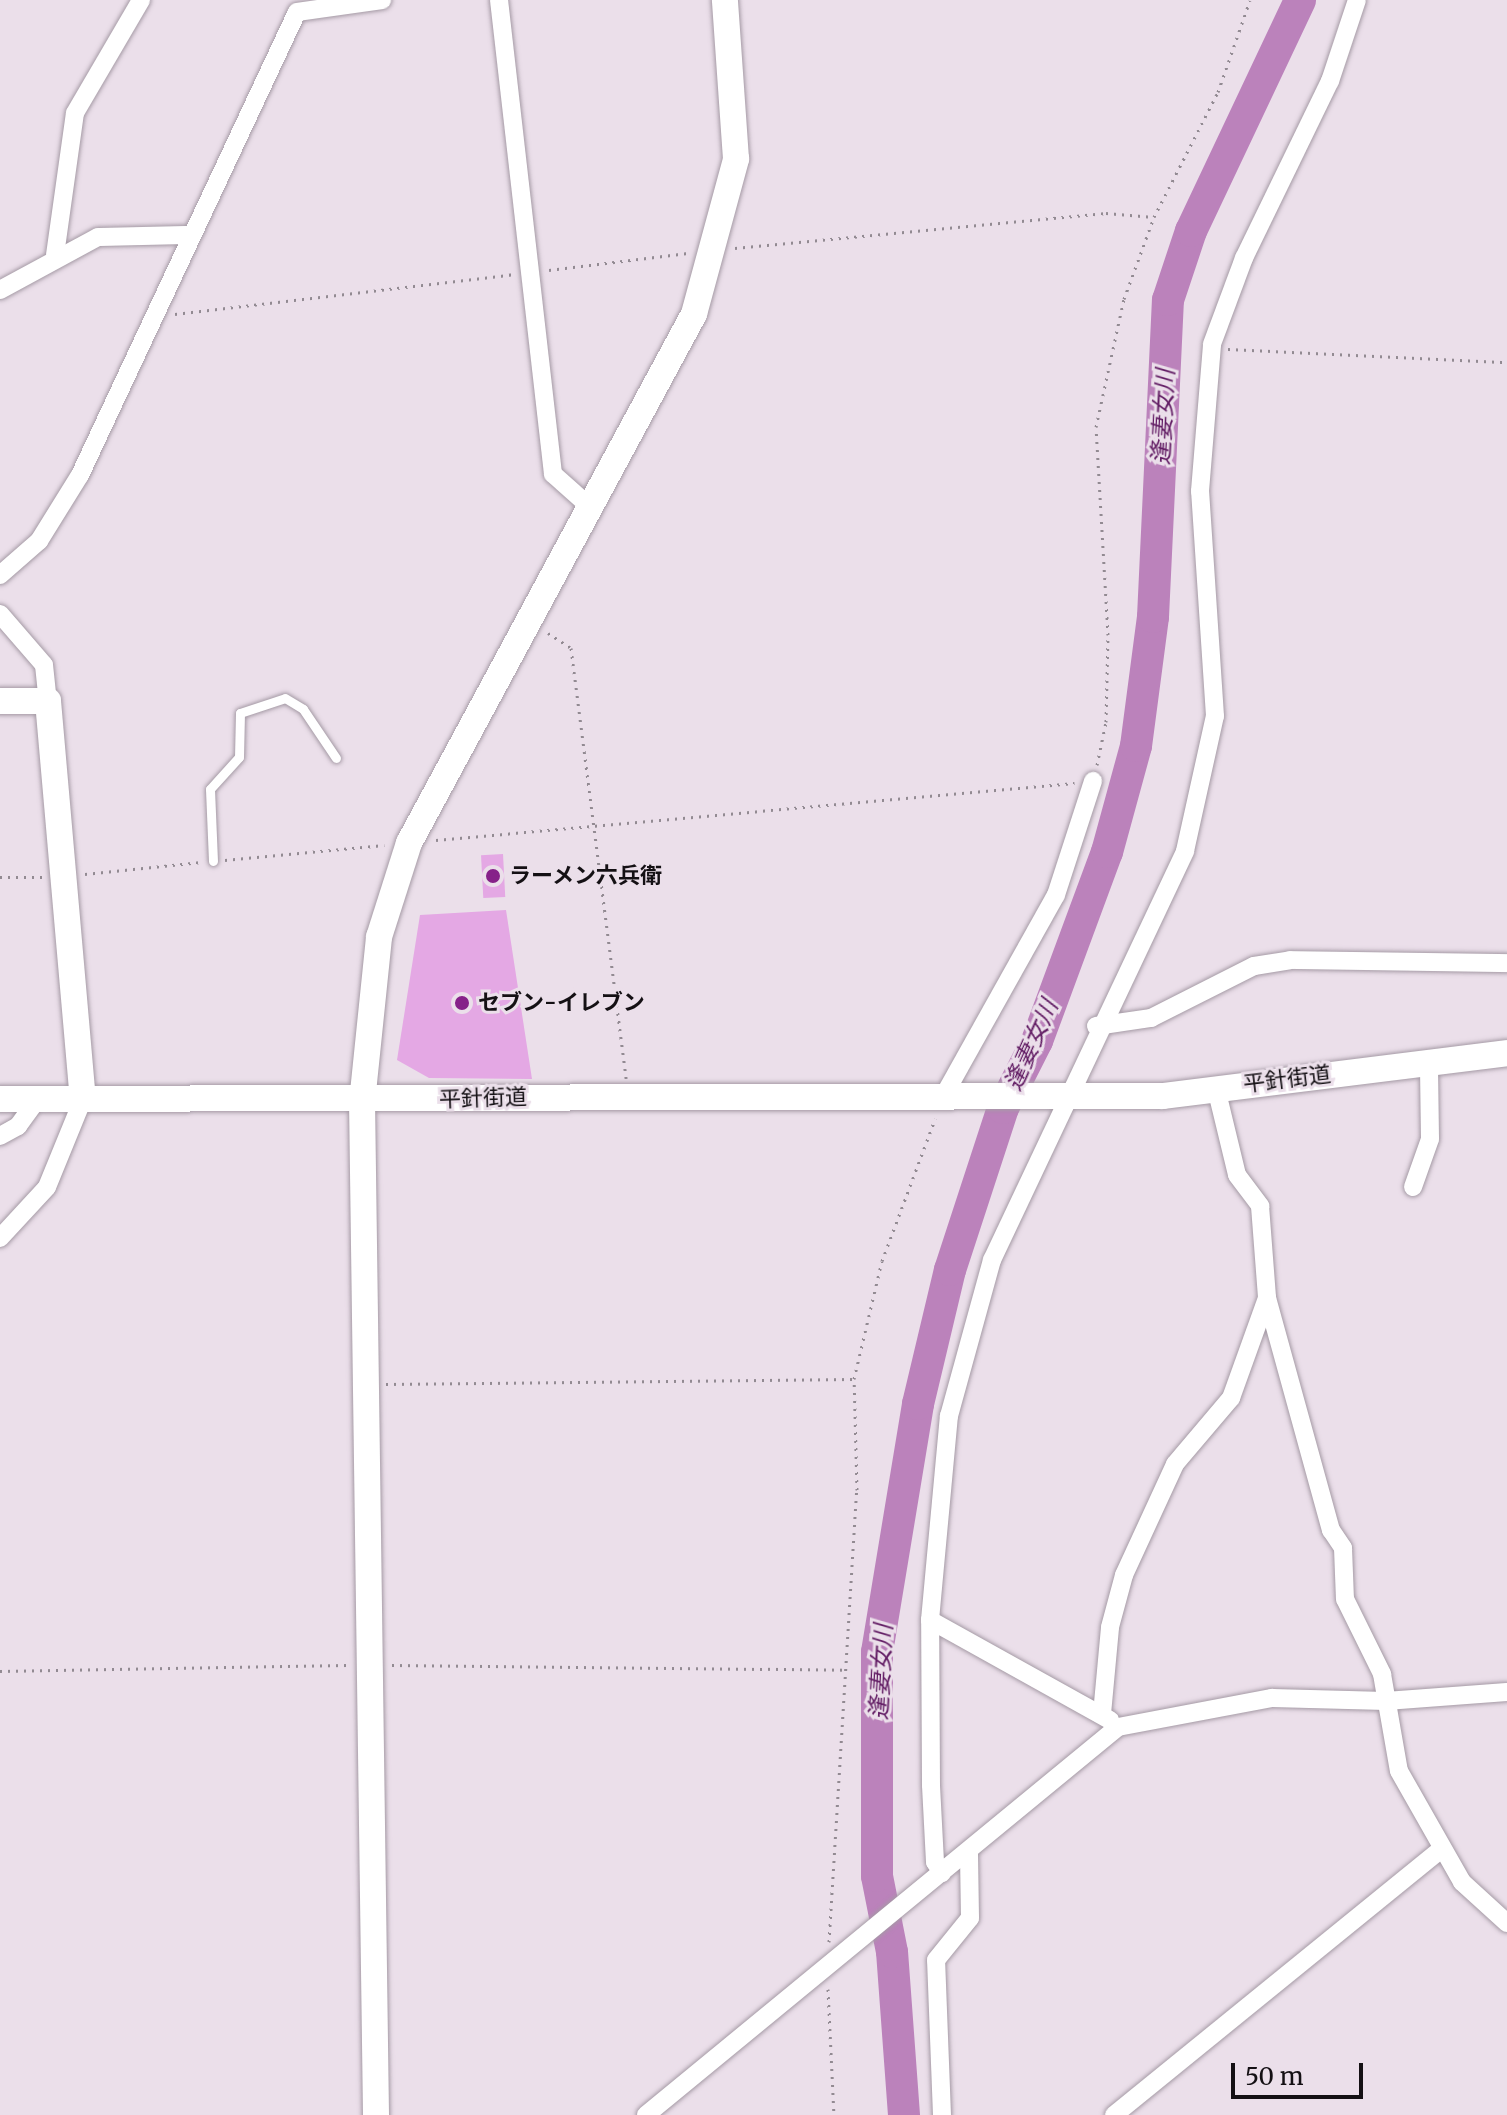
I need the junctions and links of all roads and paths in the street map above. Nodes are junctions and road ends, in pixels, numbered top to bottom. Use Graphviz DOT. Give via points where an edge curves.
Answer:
graph roads {
  1 [pos="141,0"];
  2 [pos="382,0"];
  3 [pos="499,0"];
  4 [pos="725,0"];
  5 [pos="1250,0"];
  6 [pos="1357,0"];
  7 [pos="1154,217"];
  8 [pos="187,235"];
  9 [pos="715,250"];
  10 [pos="55,255"];
  11 [pos="532,272"];
  12 [pos="0,290"];
  13 [pos="157,316"];
  14 [pos="1212,344"];
  15 [pos="1507,362"];
  16 [pos="590,507"];
  17 [pos="0,575"];
  18 [pos="0,614"];
  19 [pos="529,621"];
  20 [pos="0,701"];
  21 [pos="48,701"];
  22 [pos="336,758"];
  23 [pos="1093,781"];
  24 [pos="591,827"];
  25 [pos="409,843"];
  26 [pos="213,861"];
  27 [pos="66,876"];
  28 [pos="0,877"];
  29 [pos="1507,963"];
  30 [pos="1096,1026"];
  31 [pos="1507,1053"];
  32 [pos="1429,1064"];
  33 [pos="1216,1088"];
  34 [pos="628,1093"];
  35 [pos="1066,1094"];
  36 [pos="954,1096"];
  37 [pos="38,1098"];
  38 [pos="0,1099"];
  39 [pos="83,1099"];
  40 [pos="362,1102"];
  41 [pos="0,1136"];
  42 [pos="1413,1187"];
  43 [pos="0,1238"];
  44 [pos="1267,1298"];
  45 [pos="854,1379"];
  46 [pos="367,1384"];
  47 [pos="930,1620"];
  48 [pos="371,1665"];
  49 [pos="847,1670"];
  50 [pos="0,1671"];
  51 [pos="1507,1692"];
  52 [pos="1386,1701"];
  53 [pos="1102,1714"];
  54 [pos="1118,1727"];
  55 [pos="1440,1850"];
  56 [pos="969,1852"];
  57 [pos="942,1873"];
  58 [pos="1507,1923"];
  59 [pos="827,1970"];
  60 [pos="376,2115"];
  61 [pos="646,2115"];
  62 [pos="834,2115"];
  63 [pos="942,2115"];
  64 [pos="1114,2115"];
  1 -- 10 [label="street" via="75,113"];
  2 -- 8 [label="street" via="297,12"];
  3 -- 11 [label="street"];
  4 -- 9 [label="street" via="736,159"];
  5 -- 7 [label="path" via="1218,92"];
  6 -- 14 [label="street" via="1330,81 1244,258"];
  7 -- 9 [label="path" via="1106,213"];
  7 -- 23 [label="path" via="1124,299 1096,427 1108,635 1106,722"];
  8 -- 10 [label="street" via="98,237"];
  8 -- 13 [label="street"];
  9 -- 11 [label="path"];
  9 -- 16 [label="street" via="694,314"];
  10 -- 12 [label="street"];
  11 -- 13 [label="path"];
  11 -- 16 [label="street" via="553,474"];
  13 -- 17 [label="street" via="80,475 39,541"];
  14 -- 15 [label="path" via="1238,352"];
  14 -- 30 [label="street" via="1200,491 1215,716 1185,851"];
  16 -- 19 [label="street"];
  18 -- 21 [label="street" via="44,665"];
  19 -- 24 [label="path" via="571,648"];
  19 -- 25 [label="street"];
  20 -- 21 [label="street"];
  21 -- 27 [label="street"];
  22 -- 26 [label="lane" via="303,709 285,698 240,713 239,757 210,789"];
  23 -- 24 [label="path"];
  23 -- 36 [label="street" via="1056,895"];
  24 -- 25 [label="path"];
  24 -- 34 [label="path"];
  25 -- 26 [label="path"];
  25 -- 40 [label="street" via="379,937"];
  26 -- 27 [label="path"];
  27 -- 28 [label="path"];
  27 -- 39 [label="street"];
  29 -- 30 [label="street" via="1290,960 1254,966 1151,1018"];
  30 -- 35 [label="street"];
  31 -- 32 [label="street, 平針街道"];
  32 -- 33 [label="street, 平針街道"];
  32 -- 42 [label="street" via="1430,1139"];
  33 -- 35 [label="street, 平針街道" via="1163,1096"];
  33 -- 44 [label="street" via="1237,1175 1260,1206"];
  34 -- 36 [label="street, 平針街道"];
  34 -- 40 [label="street, 平針街道"];
  35 -- 36 [label="street, 平針街道"];
  35 -- 47 [label="street" via="992,1260 949,1416"];
  36 -- 45 [label="path" via="882,1261"];
  37 -- 38 [label="street, 平針街道"];
  37 -- 39 [label="street, 平針街道"];
  37 -- 41 [label="street" via="18,1126"];
  39 -- 40 [label="street, 平針街道"];
  39 -- 43 [label="street" via="47,1187"];
  40 -- 46 [label="street"];
  44 -- 52 [label="street" via="1331,1530 1343,1548 1345,1599 1382,1674"];
  44 -- 53 [label="street" via="1231,1398 1175,1464 1124,1575 1110,1627"];
  45 -- 46 [label="path"];
  45 -- 49 [label="path" via="857,1490"];
  46 -- 48 [label="street"];
  47 -- 53 [label="street"];
  47 -- 57 [label="street" via="931,1785 935,1862"];
  48 -- 49 [label="path"];
  48 -- 50 [label="path"];
  48 -- 60 [label="street"];
  49 -- 59 [label="path"];
  51 -- 52 [label="street"];
  52 -- 54 [label="street" via="1272,1698"];
  52 -- 55 [label="street" via="1399,1771"];
  53 -- 54 [label="street"];
  54 -- 56 [label="street"];
  55 -- 58 [label="street"];
  55 -- 64 [label="street"];
  56 -- 57 [label="street"];
  56 -- 63 [label="street" via="970,1918 936,1960"];
  57 -- 59 [label="street"];
  59 -- 61 [label="street"];
  59 -- 62 [label="path"];
}
